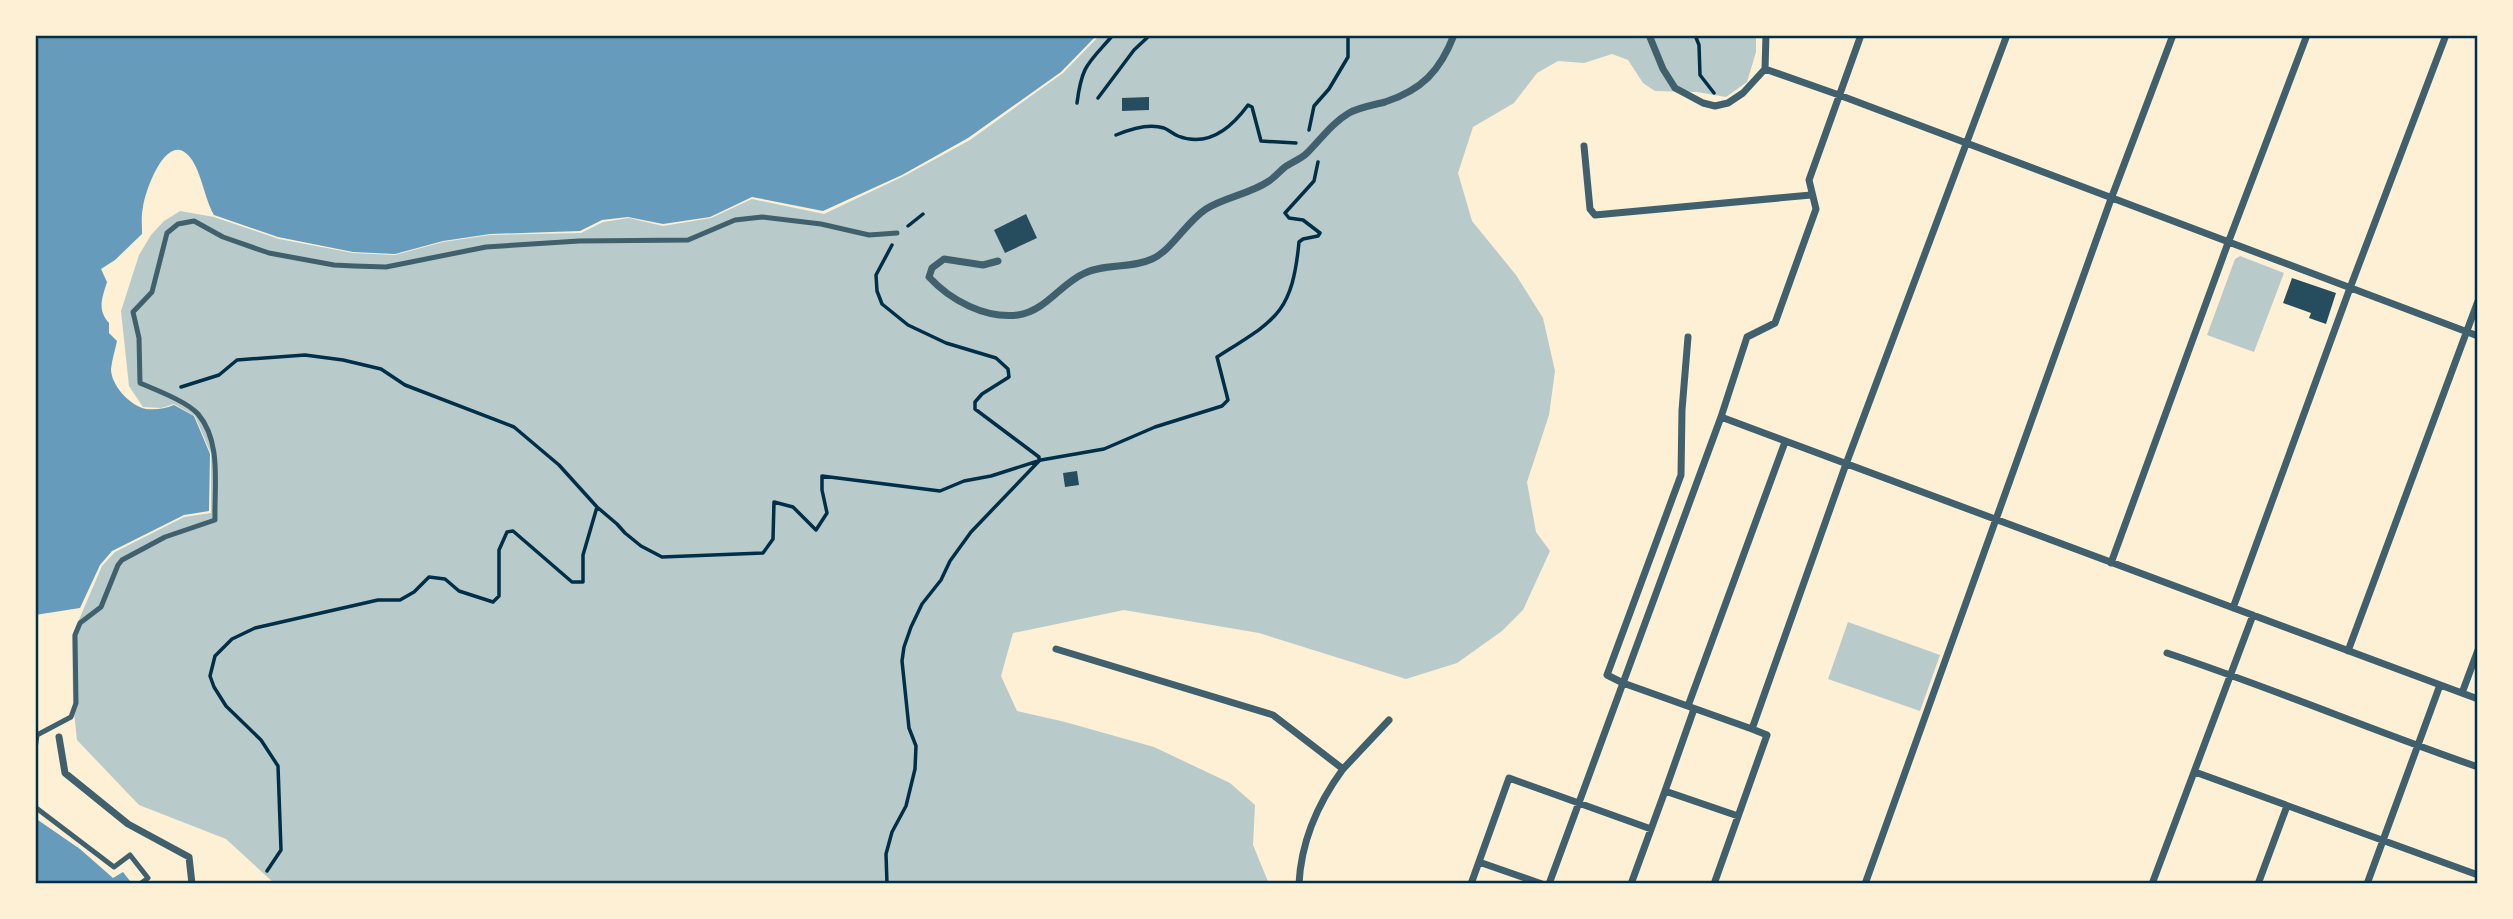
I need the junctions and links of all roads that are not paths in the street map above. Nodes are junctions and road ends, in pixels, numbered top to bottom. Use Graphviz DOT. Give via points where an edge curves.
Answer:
graph roads {
  1 [pos="1454,35"];
  2 [pos="1649,35"];
  3 [pos="1766,35"];
  4 [pos="1861,35"];
  5 [pos="2007,35"];
  6 [pos="2173,35"];
  7 [pos="2307,35"];
  8 [pos="2446,35"];
  9 [pos="1765,69"];
  10 [pos="1839,95"];
  11 [pos="1967,144"];
  12 [pos="1584,146"];
  13 [pos="1811,195"];
  14 [pos="2111,199"];
  15 [pos="897,233"];
  16 [pos="2228,243"];
  17 [pos="998,261"];
  18 [pos="2350,288"];
  19 [pos="2478,302"];
  20 [pos="2467,331"];
  21 [pos="2478,336"];
  22 [pos="1688,337"];
  23 [pos="1721,417"];
  24 [pos="1785,442"];
  25 [pos="1846,464"];
  26 [pos="1995,520"];
  27 [pos="2111,563"];
  28 [pos="2233,608"];
  29 [pos="2253,615"];
  30 [pos="1056,649"];
  31 [pos="2478,650"];
  32 [pos="2348,651"];
  33 [pos="2168,653"];
  34 [pos="2231,674"];
  35 [pos="1623,683"];
  36 [pos="2441,684"];
  37 [pos="2462,693"];
  38 [pos="2478,699"];
  39 [pos="1691,708"];
  40 [pos="1389,720"];
  41 [pos="1752,729"];
  42 [pos="58,737"];
  43 [pos="2418,746"];
  44 [pos="35,749"];
  45 [pos="2478,767"];
  46 [pos="1343,769"];
  47 [pos="2195,772"];
  48 [pos="1665,791"];
  49 [pos="1579,801"];
  50 [pos="2287,806"];
  51 [pos="35,807"];
  52 [pos="1738,816"];
  53 [pos="1651,829"];
  54 [pos="2383,841"];
  55 [pos="1479,862"];
  56 [pos="2478,875"];
  57 [pos="140,884"];
  58 [pos="192,884"];
  59 [pos="1299,884"];
  60 [pos="1471,884"];
  61 [pos="1542,884"];
  62 [pos="1549,884"];
  63 [pos="1631,884"];
  64 [pos="1714,884"];
  65 [pos="1865,884"];
  66 [pos="2152,884"];
  67 [pos="2258,884"];
  68 [pos="2367,884"];
  1 -- 17 [label="street" via="1433,74 1412,90 1350,113 1324,132 1305,156 1269,181 1210,206 1152,259 1083,273 1040,307 1018,315 960,303 929,277 944,259 984,265"];
  2 -- 9 [label="street" via="1675,88 1703,103 1728,103"];
  3 -- 9 [label="street"];
  4 -- 10 [label="street"];
  5 -- 11 [label="street"];
  6 -- 14 [label="street"];
  7 -- 16 [label="street"];
  8 -- 18 [label="street"];
  9 -- 10 [label="street"];
  10 -- 11 [label="street"];
  10 -- 13 [label="street" via="1809,180"];
  11 -- 14 [label="street"];
  11 -- 25 [label="street"];
  12 -- 13 [label="street" via="1590,209 1595,215"];
  13 -- 23 [label="street" via="1816,209 1775,323 1746,337"];
  14 -- 16 [label="street"];
  14 -- 26 [label="street"];
  15 -- 44 [label="lane" via="869,235 762,217 735,219 688,240 486,247 386,267 354,267 269,253 194,221 178,224 167,233 152,292 133,312 140,383 197,414 213,444 215,520 165,537 118,565 102,607 80,623 75,635 71,716 37,735"];
  16 -- 18 [label="street"];
  16 -- 27 [label="street"];
  18 -- 20 [label="street"];
  18 -- 28 [label="street"];
  19 -- 20 [label="street"];
  20 -- 21 [label="street"];
  20 -- 32 [label="street"];
  22 -- 35 [label="street" via="1681,475 1607,675"];
  23 -- 24 [label="street"];
  23 -- 35 [label="street"];
  24 -- 25 [label="street"];
  24 -- 39 [label="street"];
  25 -- 26 [label="street"];
  25 -- 41 [label="street"];
  26 -- 27 [label="street"];
  26 -- 65 [label="street"];
  27 -- 28 [label="street"];
  28 -- 29 [label="street"];
  29 -- 32 [label="street"];
  29 -- 34 [label="street"];
  30 -- 46 [label="street" via="1273,715"];
  31 -- 37 [label="street"];
  32 -- 36 [label="street"];
  33 -- 34 [label="street"];
  34 -- 43 [label="street"];
  34 -- 47 [label="street"];
  35 -- 39 [label="street"];
  35 -- 49 [label="street"];
  36 -- 37 [label="street"];
  36 -- 43 [label="street"];
  37 -- 38 [label="street"];
  39 -- 41 [label="street"];
  39 -- 48 [label="street"];
  40 -- 46 [label="street"];
  41 -- 52 [label="street" via="1767,734"];
  42 -- 58 [label="street" via="65,773 128,824 189,858"];
  43 -- 45 [label="street"];
  43 -- 54 [label="street"];
  46 -- 59 [label="street" via="1324,794 1311,824"];
  47 -- 50 [label="street"];
  47 -- 66 [label="street"];
  48 -- 52 [label="street"];
  48 -- 53 [label="street"];
  49 -- 53 [label="street"];
  49 -- 55 [label="street" via="1509,778"];
  49 -- 62 [label="street"];
  50 -- 54 [label="street"];
  50 -- 67 [label="street"];
  51 -- 57 [label="lane" via="114,867 130,855 148,877"];
  52 -- 64 [label="street"];
  53 -- 63 [label="street"];
  54 -- 56 [label="street"];
  54 -- 68 [label="street"];
  55 -- 60 [label="street"];
  55 -- 61 [label="street"];
}
